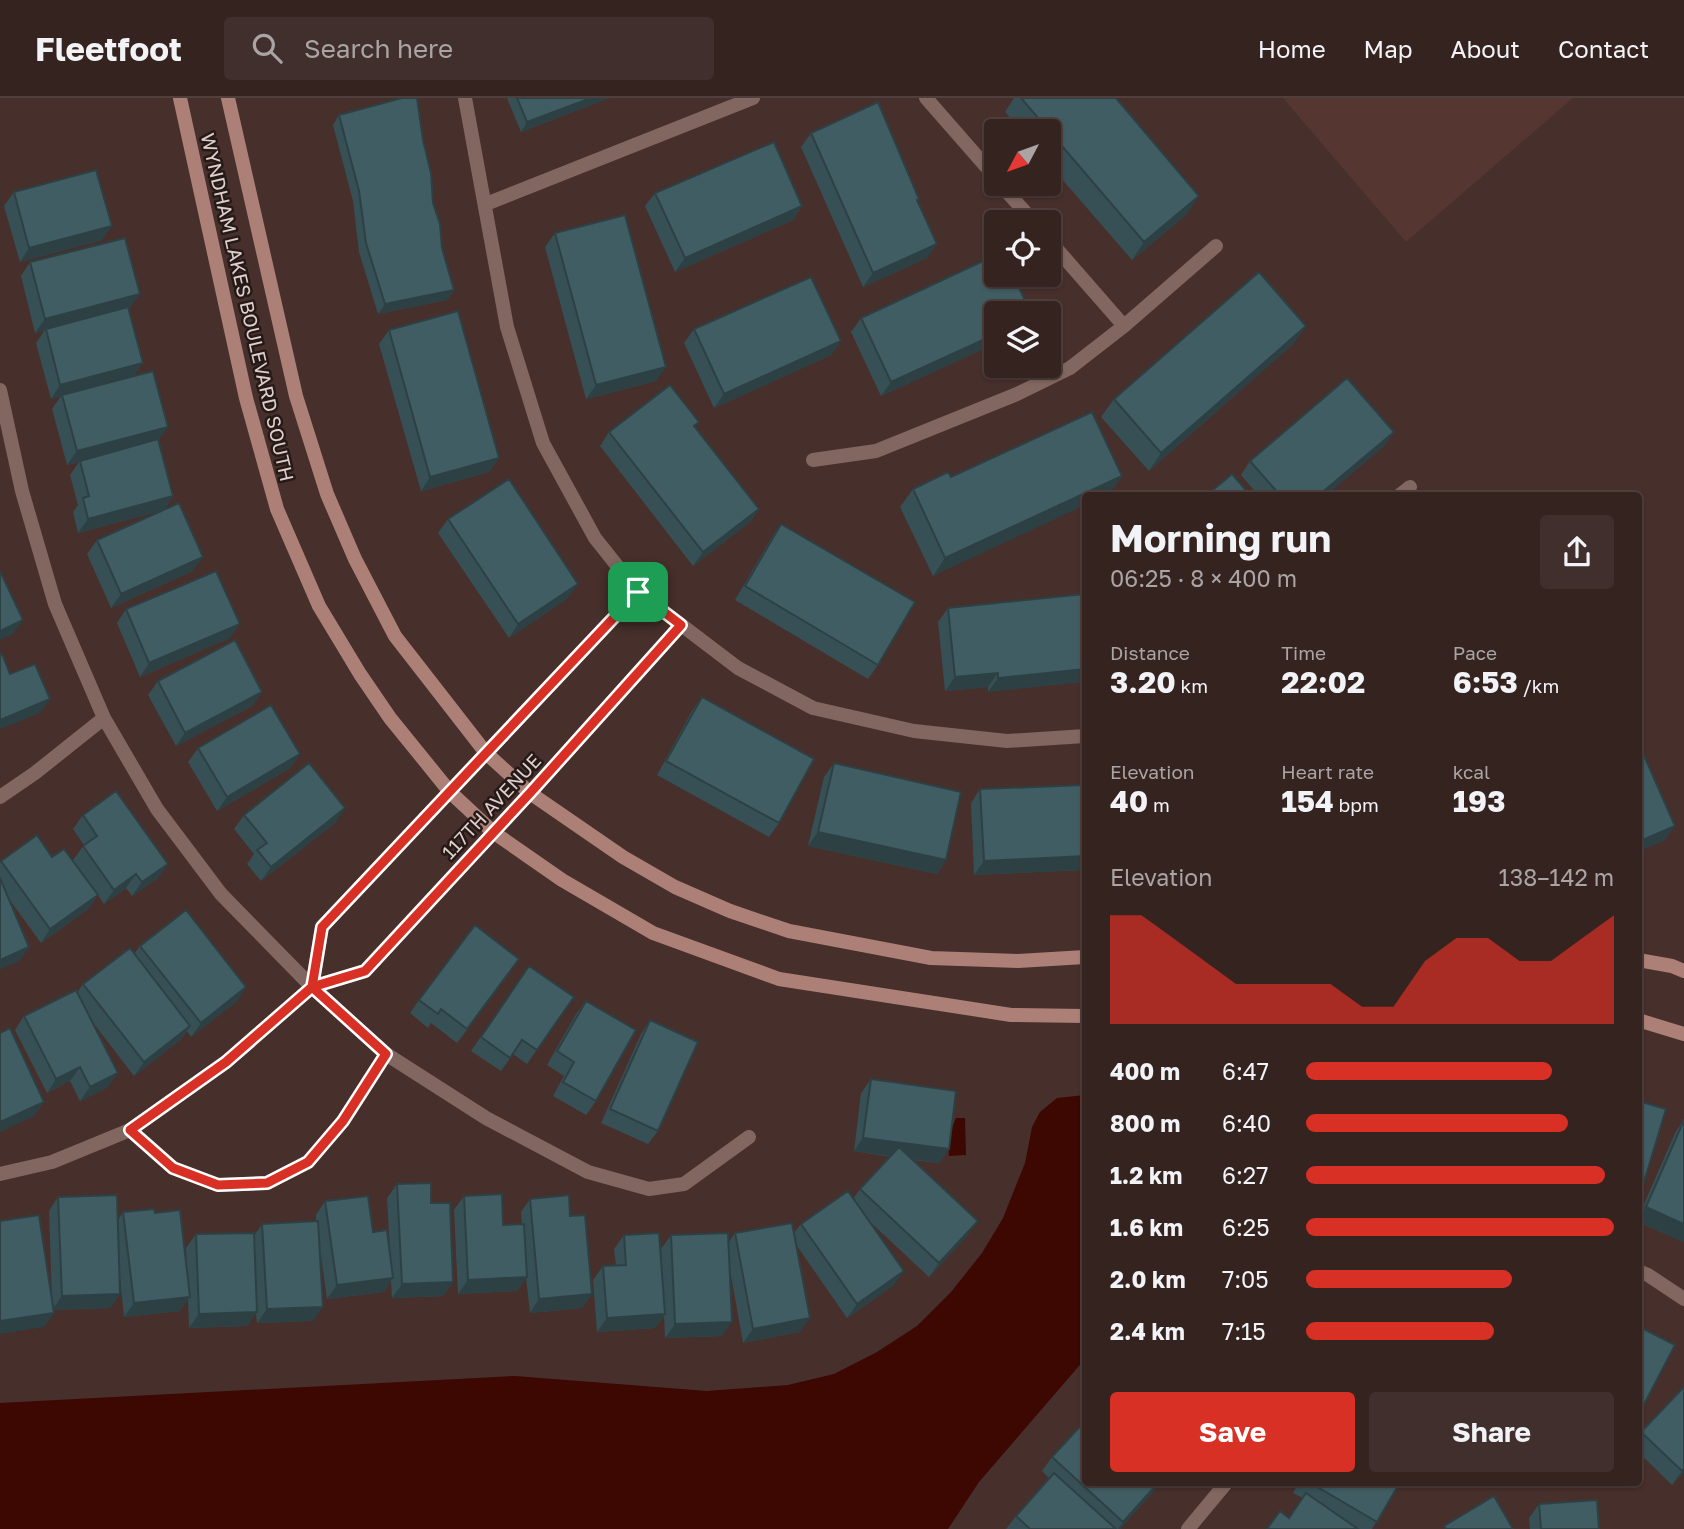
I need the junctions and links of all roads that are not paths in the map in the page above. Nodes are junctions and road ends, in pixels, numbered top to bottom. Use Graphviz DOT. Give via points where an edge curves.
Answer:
graph roads {
  1 [pos="180,98"];
  2 [pos="228,98"];
  3 [pos="465,98"];
  4 [pos="753,98"];
  5 [pos="926,98"];
  6 [pos="984,164"];
  7 [pos="1011,196"];
  8 [pos="486,204"];
  9 [pos="1023,210"];
  10 [pos="1216,246"];
  11 [pos="1061,254"];
  12 [pos="1124,326"];
  13 [pos="0,390"];
  14 [pos="813,460"];
  15 [pos="638,592"];
  16 [pos="681,625"];
  17 [pos="104,718"];
  18 [pos="1082,736"];
  19 [pos="486,753"];
  20 [pos="450,792"];
  21 [pos="530,793"];
  22 [pos="0,797"];
  23 [pos="493,832"];
  24 [pos="1082,957"];
  25 [pos="1642,961"];
  26 [pos="1684,971"];
  27 [pos="312,987"];
  28 [pos="1082,1016"];
  29 [pos="1642,1021"];
  30 [pos="1684,1034"];
  31 [pos="386,1054"];
  32 [pos="130,1130"];
  33 [pos="749,1137"];
  34 [pos="0,1174"];
  35 [pos="1642,1273"];
  36 [pos="1684,1299"];
  37 [pos="1224,1486"];
  38 [pos="1188,1529"];
  1 -- 20 [label="street, WYNDHAM LAKES BOULEVARD SOUTH" via="246,398 277,509 319,606 360,674"];
  2 -- 19 [label="street, WYNDHAM LAKES BOULEVARD SOUTH" via="296,396 327,494 395,636"];
  3 -- 8 [label="street"];
  4 -- 8 [label="street"];
  5 -- 6 [label="street"];
  7 -- 9 [label="street"];
  8 -- 15 [label="street" via="507,327 542,443 595,538"];
  10 -- 12 [label="street"];
  11 -- 12 [label="street"];
  12 -- 14 [label="street" via="1070,368 1017,394 876,451"];
  13 -- 17 [label="street" via="22,491 55,604"];
  15 -- 16 [label="street"];
  15 -- 19 [label="street, 117TH AVENUE"];
  16 -- 18 [label="street" via="738,667 813,708 914,731 1007,741"];
  16 -- 21 [label="street, 117TH AVENUE"];
  17 -- 22 [label="street"];
  17 -- 27 [label="street" via="157,808 221,894"];
  19 -- 20 [label="street, 117TH AVENUE"];
  19 -- 21 [label="street, WYNDHAM LAKES BOULEVARD SOUTH"];
  20 -- 23 [label="street, WYNDHAM LAKES BOULEVARD SOUTH"];
  20 -- 27 [label="street, 117TH AVENUE" via="322,927"];
  21 -- 23 [label="street, 117TH AVENUE"];
  21 -- 24 [label="street, WYNDHAM LAKES BOULEVARD SOUTH" via="676,887 789,931 931,958"];
  23 -- 27 [label="street, 117TH AVENUE" via="365,971"];
  23 -- 28 [label="street, WYNDHAM LAKES BOULEVARD SOUTH" via="562,880 653,933 779,979 1011,1015"];
  25 -- 26 [label="street"];
  27 -- 31 [label="street"];
  27 -- 32 [label="street, 117TH AVENUE" via="226,1062"];
  29 -- 30 [label="street"];
  31 -- 32 [label="street" via="343,1121 308,1162 267,1183 218,1185 173,1168"];
  31 -- 33 [label="street" via="486,1118 588,1172 649,1189 684,1184"];
  32 -- 34 [label="street, 117TH AVENUE" via="52,1162"];
  35 -- 36 [label="street"];
  37 -- 38 [label="street"];
}
